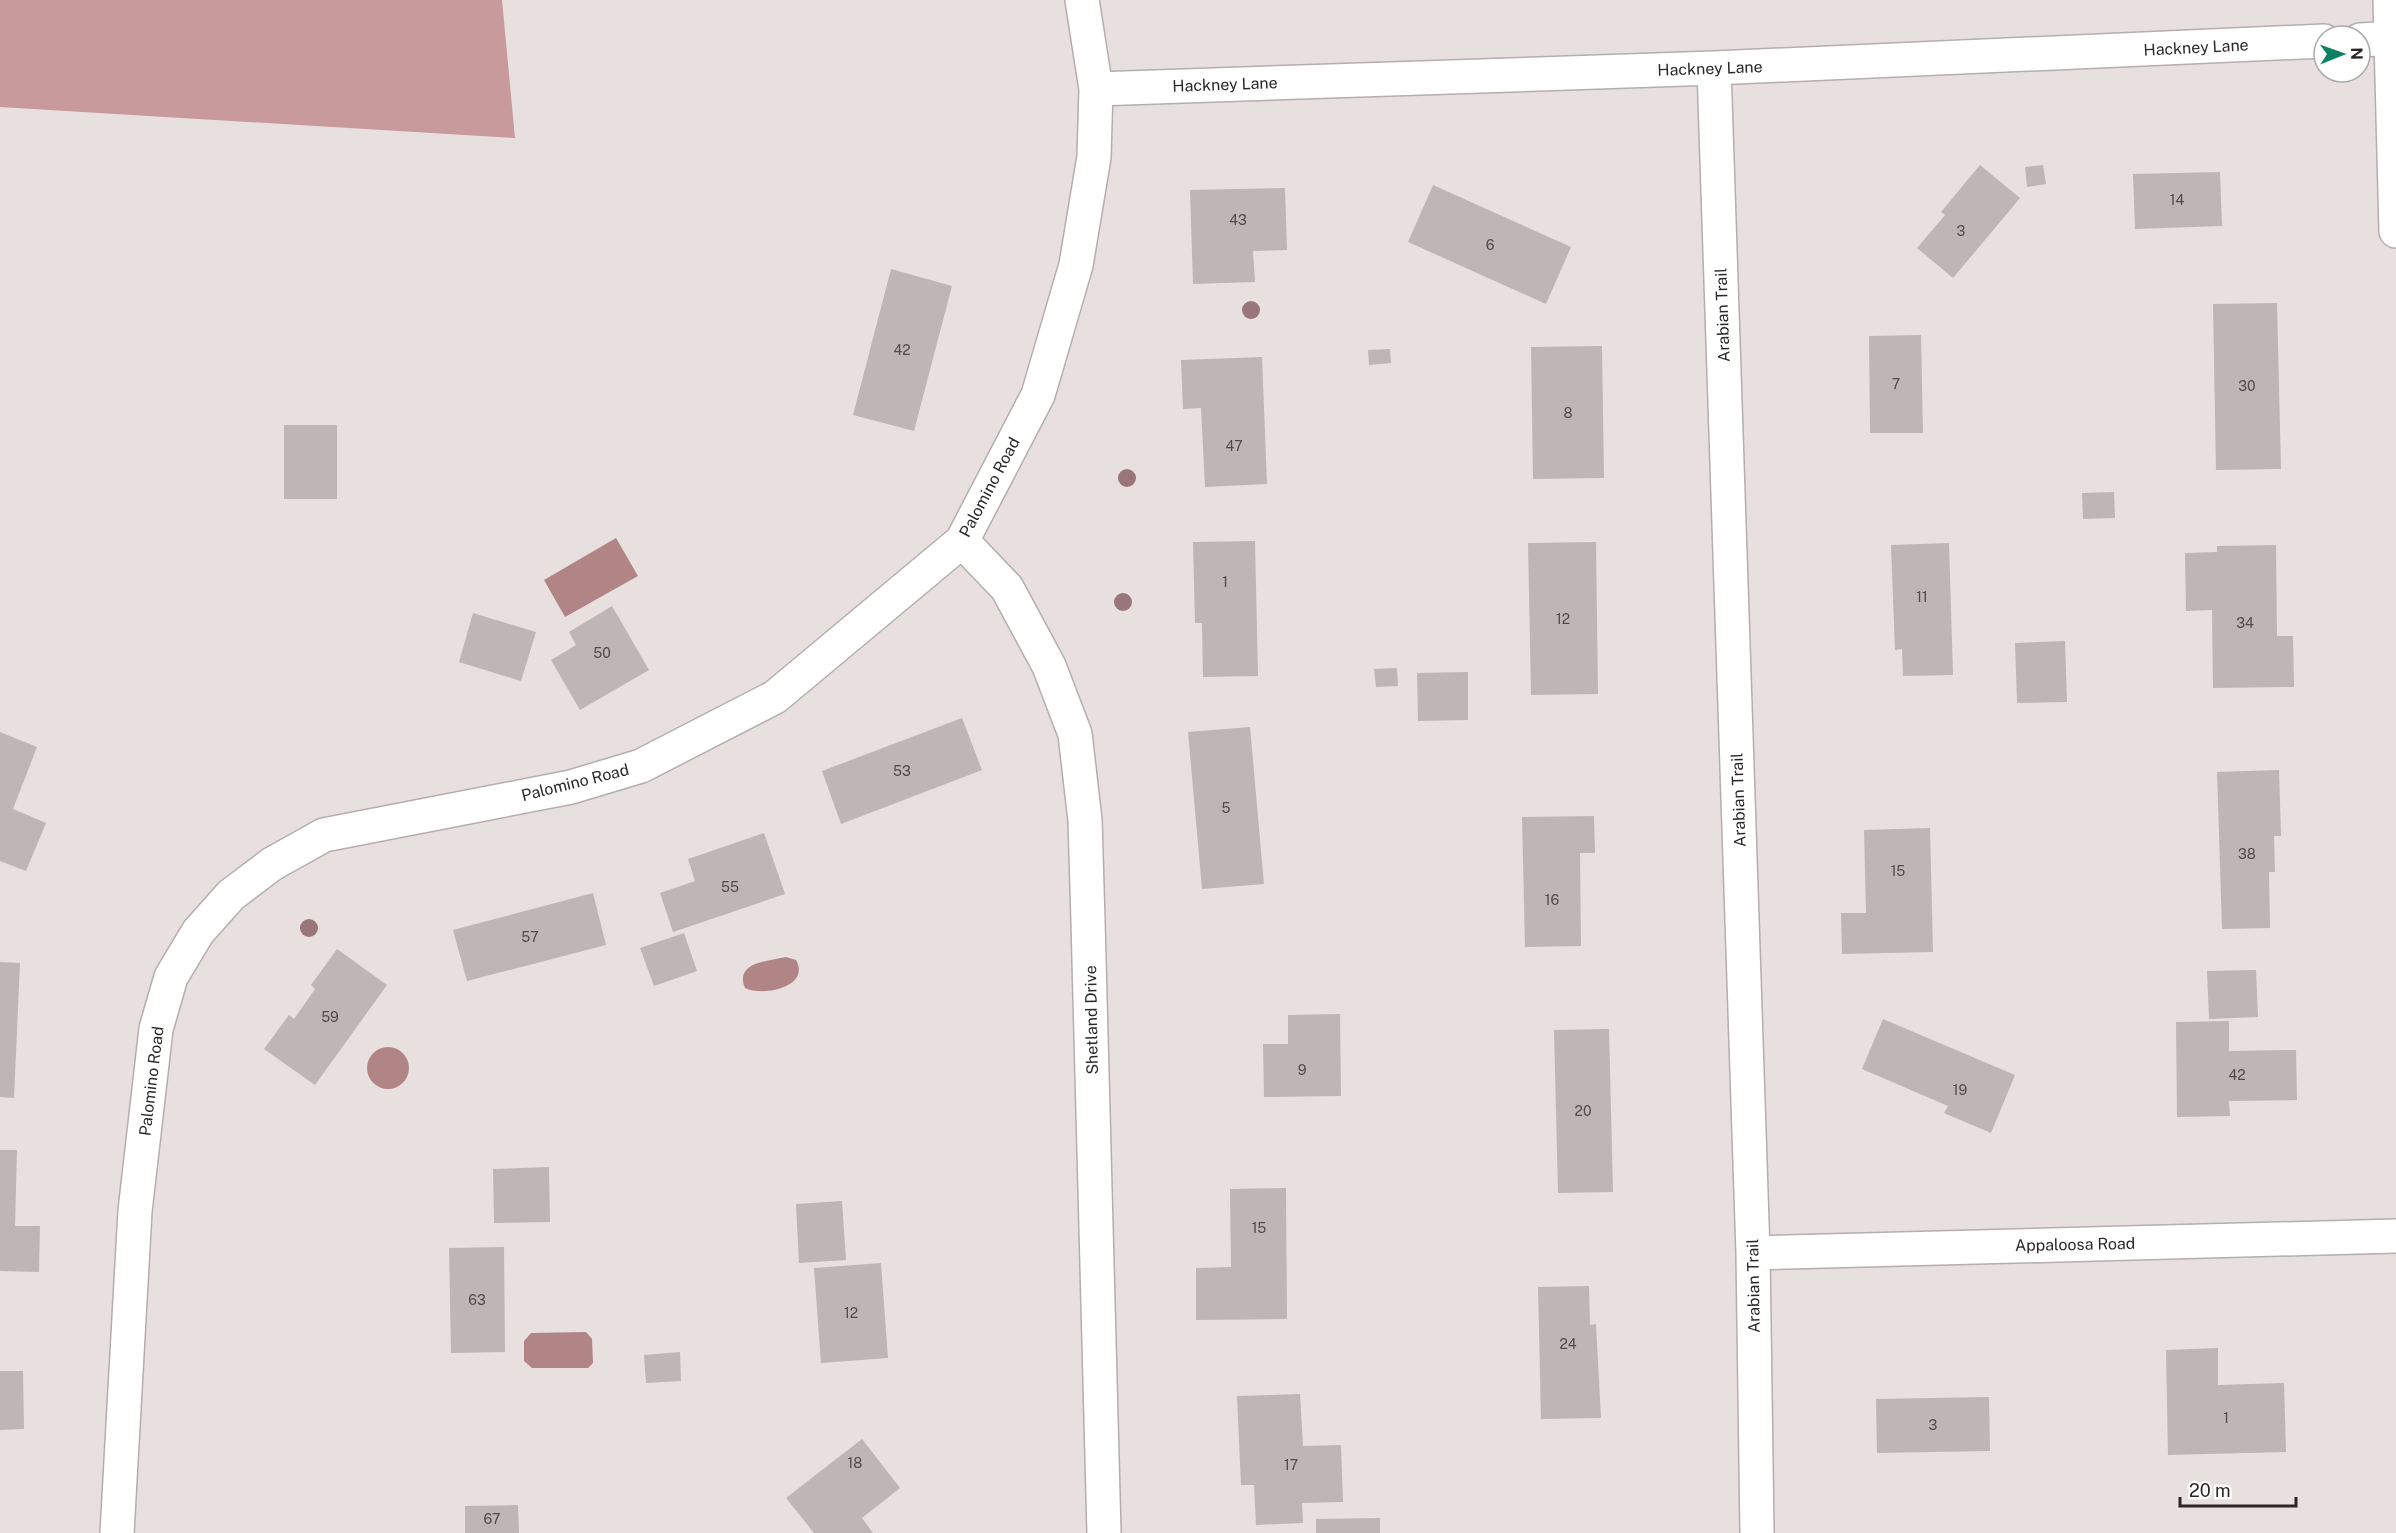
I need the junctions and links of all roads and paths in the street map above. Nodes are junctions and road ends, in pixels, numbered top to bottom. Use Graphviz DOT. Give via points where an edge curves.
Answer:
graph roads {
  1 [pos="1082,0"];
  2 [pos="2390,0"];
  3 [pos="2382,39"];
  4 [pos="2312,42"];
  5 [pos="1714,68"];
  6 [pos="1096,89"];
  7 [pos="2396,231"];
  8 [pos="962,541"];
  9 [pos="2396,1236"];
  10 [pos="1753,1253"];
  11 [pos="117,1533"];
  12 [pos="1104,1533"];
  13 [pos="1757,1533"];
  1 -- 6 [label="street, Palomino Road"];
  2 -- 3 [label="street"];
  3 -- 7 [label="street"];
  4 -- 5 [label="street, Hackney Lane"];
  5 -- 6 [label="street, Hackney Lane"];
  5 -- 10 [label="street, Arabian Trail"];
  6 -- 8 [label="street, Palomino Road" via="1094,157 1076,265 1038,395"];
  8 -- 11 [label="street, Palomino Road" via="775,697 641,766 571,787 324,835 272,864 231,895 198,932 171,977 156,1029 135,1211"];
  8 -- 12 [label="street, Shetland Drive" via="1006,588 1049,666 1076,734 1088,898"];
  9 -- 10 [label="street, Appaloosa Road"];
  10 -- 13 [label="street, Arabian Trail"];
}
